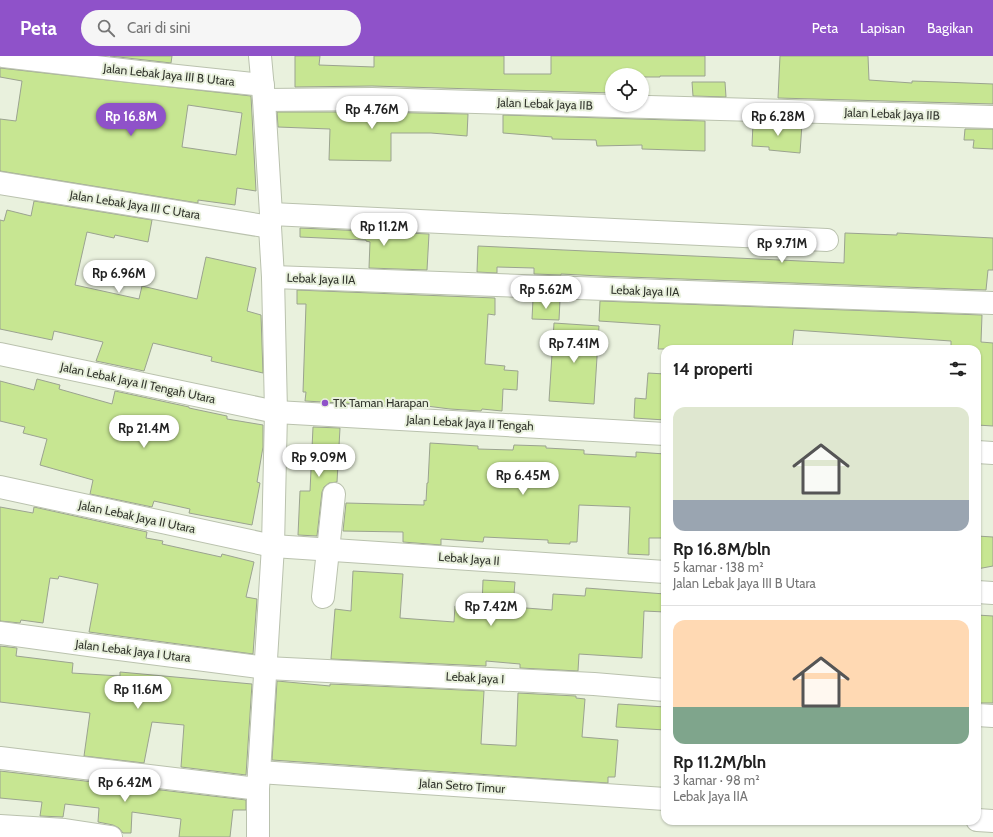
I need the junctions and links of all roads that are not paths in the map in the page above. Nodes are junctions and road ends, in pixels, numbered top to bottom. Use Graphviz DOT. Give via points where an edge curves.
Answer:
graph roads {
  1 [pos="4,56"];
  2 [pos="260,56"];
  3 [pos="264,92"];
  4 [pos="993,117"];
  5 [pos="0,183"];
  6 [pos="270,221"];
  7 [pos="827,240"];
  8 [pos="273,277"];
  9 [pos="993,303"];
  10 [pos="0,354"];
  11 [pos="276,412"];
  12 [pos="661,434"];
  13 [pos="981,452"];
  14 [pos="993,453"];
  15 [pos="0,487"];
  16 [pos="334,494"];
  17 [pos="273,546"];
  18 [pos="329,550"];
  19 [pos="661,572"];
  20 [pos="981,592"];
  21 [pos="993,593"];
  22 [pos="323,597"];
  23 [pos="0,633"];
  24 [pos="275,668"];
  25 [pos="661,690"];
  26 [pos="981,715"];
  27 [pos="993,716"];
  28 [pos="0,758"];
  29 [pos="259,781"];
  30 [pos="661,799"];
  31 [pos="981,820"];
  32 [pos="993,821"];
  33 [pos="0,826"];
  34 [pos="111,837"];
  35 [pos="258,837"];
  1 -- 3 [label="street, Jalan Lebak Jaya III B Utara" via="139,72"];
  2 -- 3 [label="street"];
  3 -- 4 [label="street, Jalan Lebak Jaya IIB" via="372,99"];
  3 -- 6 [label="street"];
  5 -- 6 [label="street, Jalan Lebak Jaya III C Utara"];
  6 -- 7 [label="street, Jalan Lebak Jaya III C Utara"];
  6 -- 8 [label="street"];
  8 -- 9 [label="street, Lebak Jaya IIA"];
  8 -- 11 [label="street"];
  10 -- 11 [label="street, Jalan Lebak Jaya II Tengah Utara"];
  11 -- 12 [label="street, Jalan Lebak Jaya II Tengah"];
  11 -- 17 [label="street"];
  13 -- 14 [label="street"];
  15 -- 17 [label="street, Jalan Lebak Jaya II Utara"];
  16 -- 18 [label="street"];
  17 -- 18 [label="street, Lebak Jaya II"];
  17 -- 24 [label="street"];
  18 -- 19 [label="street, Lebak Jaya II"];
  18 -- 22 [label="street"];
  20 -- 21 [label="street"];
  23 -- 24 [label="street, Jalan Lebak Jaya I Utara"];
  24 -- 25 [label="street, Lebak Jaya I"];
  24 -- 29 [label="street"];
  26 -- 27 [label="street"];
  28 -- 29 [label="street, Jalan Setro Timur"];
  29 -- 30 [label="street, Jalan Setro Timur"];
  29 -- 35 [label="street"];
  31 -- 32 [label="street"];
  33 -- 34 [label="street" via="65,830"];
}
